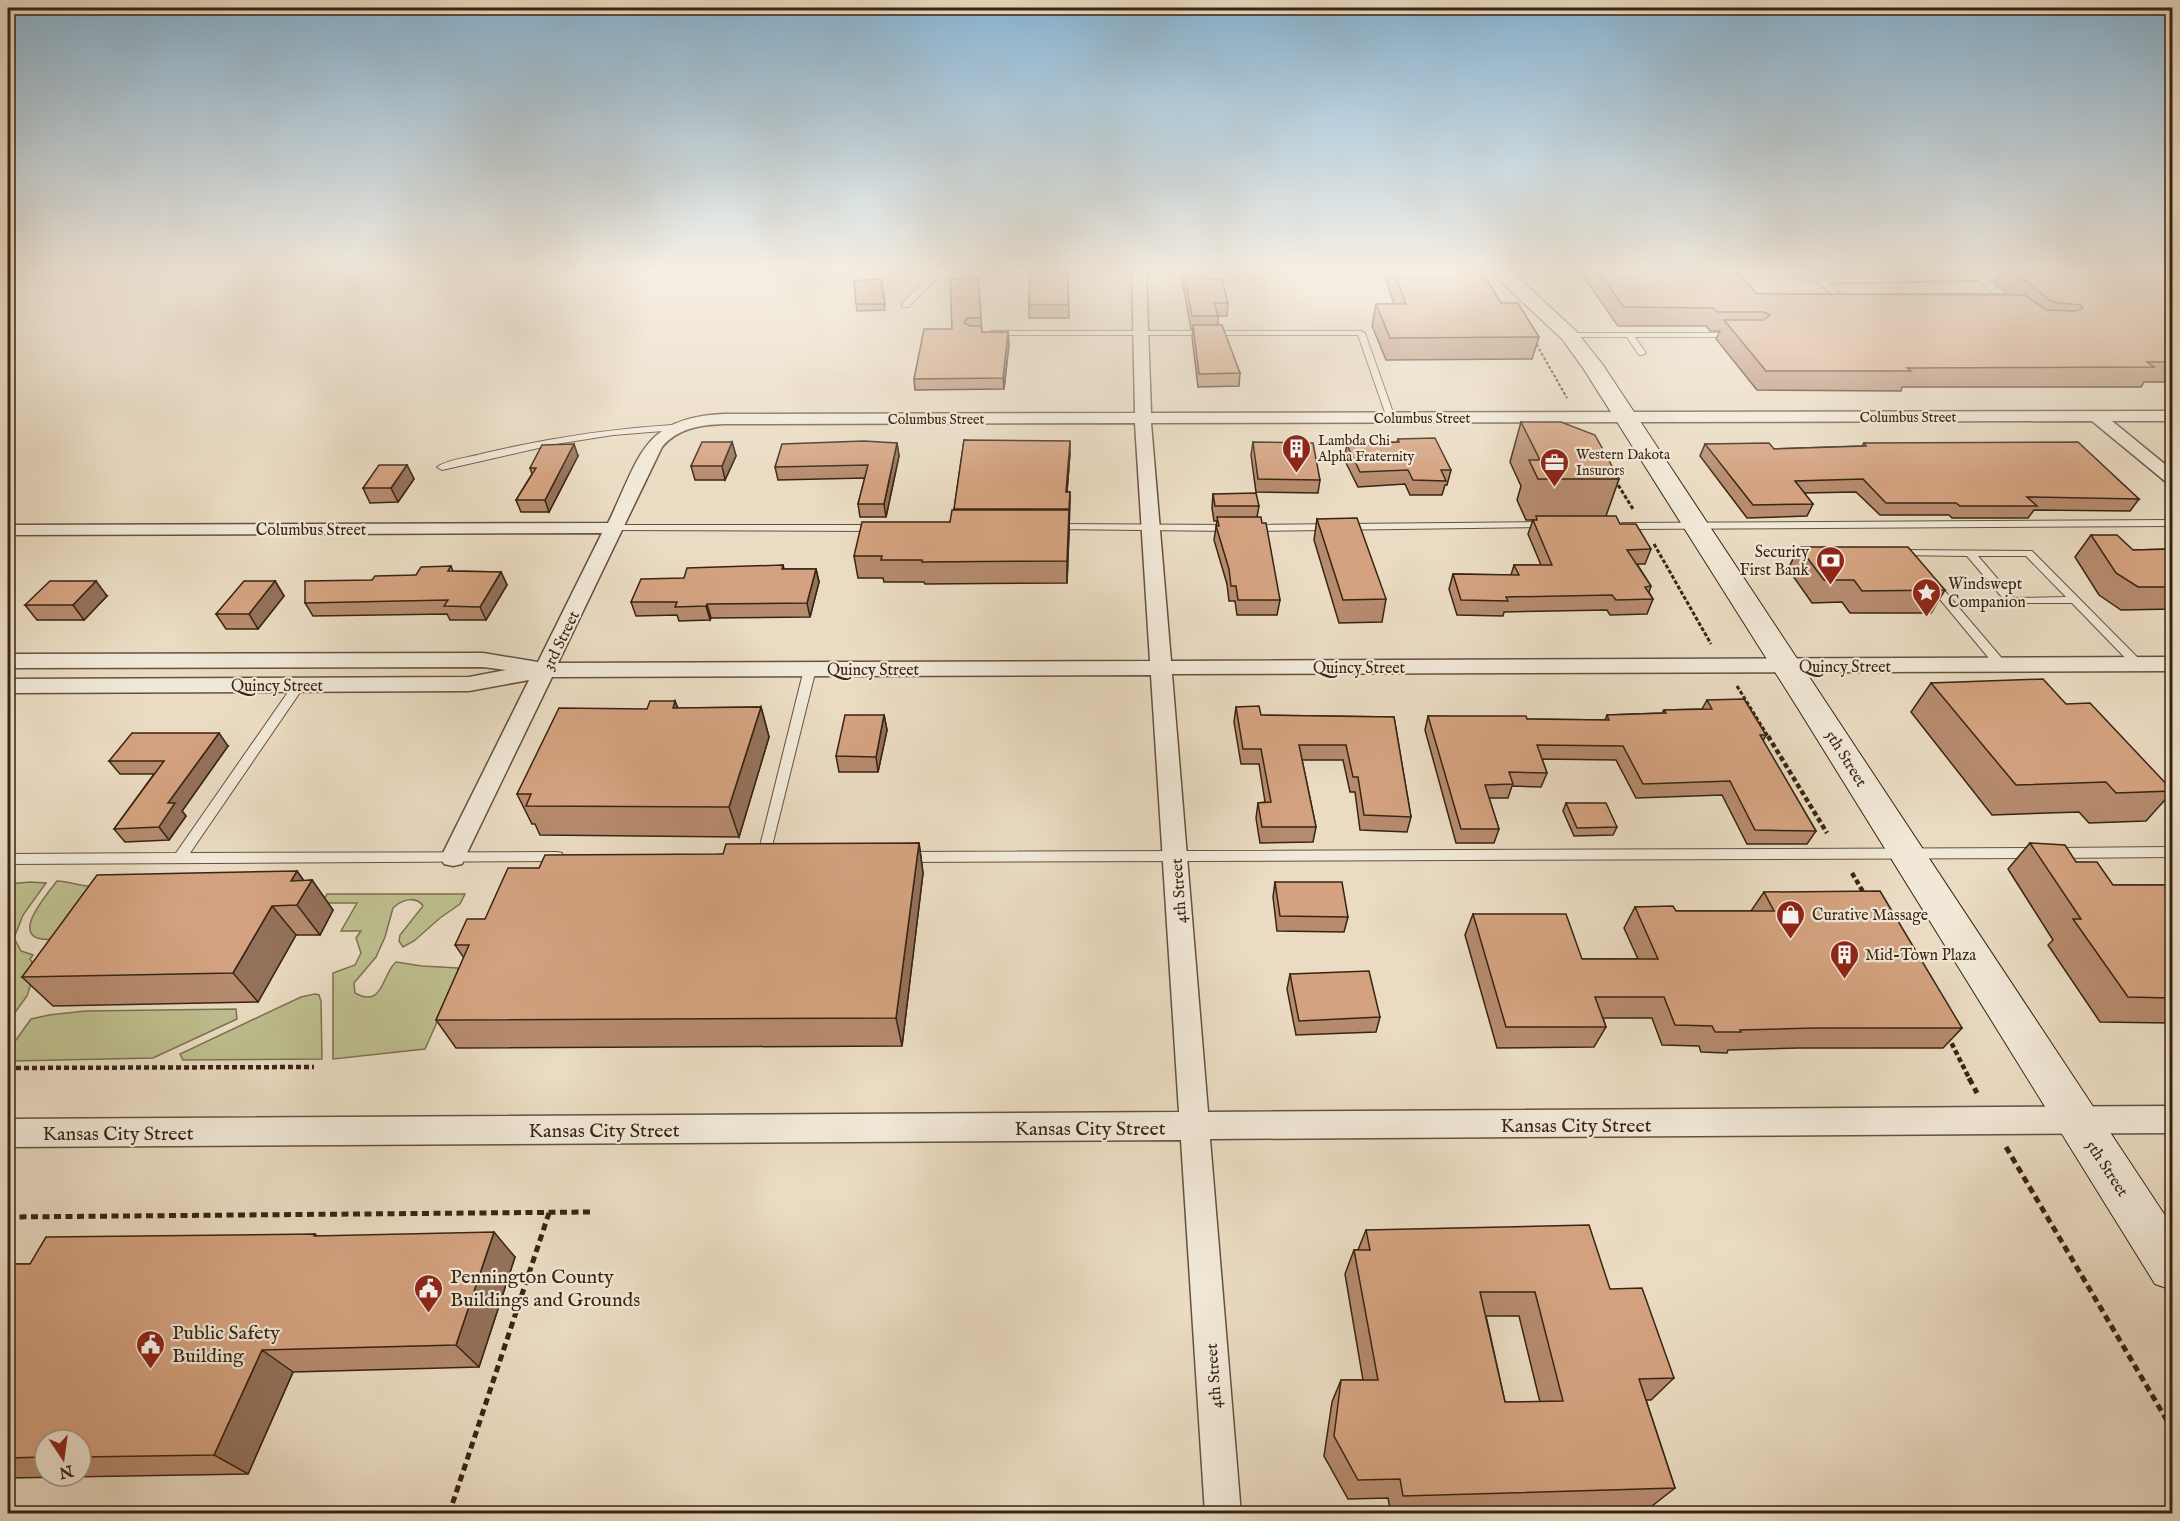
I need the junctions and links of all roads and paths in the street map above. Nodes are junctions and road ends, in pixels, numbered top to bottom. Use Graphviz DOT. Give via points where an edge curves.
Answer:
graph roads {
  1 [pos="1139,340"];
  2 [pos="1364,340"];
  3 [pos="1573,340"];
  4 [pos="1633,340"];
  5 [pos="1642,352"];
  6 [pos="2096,416"];
  7 [pos="2172,416"];
  8 [pos="1627,417"];
  9 [pos="1391,418"];
  10 [pos="1143,419"];
  11 [pos="672,428"];
  12 [pos="442,467"];
  13 [pos="2172,478"];
  14 [pos="2172,523"];
  15 [pos="1553,525"];
  16 [pos="1609,526"];
  17 [pos="1697,526"];
  18 [pos="1152,527"];
  19 [pos="614,528"];
  20 [pos="889,528"];
  21 [pos="1045,528"];
  22 [pos="8,530"];
  23 [pos="1790,553"];
  24 [pos="1825,553"];
  25 [pos="1884,553"];
  26 [pos="1970,553"];
  27 [pos="1929,579"];
  28 [pos="2076,600"];
  29 [pos="8,661"];
  30 [pos="2138,664"];
  31 [pos="2172,664"];
  32 [pos="2001,665"];
  33 [pos="1789,666"];
  34 [pos="1162,667"];
  35 [pos="810,669"];
  36 [pos="546,670"];
  37 [pos="300,685"];
  38 [pos="8,686"];
  39 [pos="2172,852"];
  40 [pos="1908,854"];
  41 [pos="453,857"];
  42 [pos="572,857"];
  43 [pos="780,857"];
  44 [pos="893,857"];
  45 [pos="1176,857"];
  46 [pos="180,858"];
  47 [pos="8,859"];
  48 [pos="315,1067"];
  49 [pos="8,1068"];
  50 [pos="2172,1120"];
  51 [pos="2077,1121"];
  52 [pos="1196,1127"];
  53 [pos="8,1133"];
  54 [pos="590,1212"];
  55 [pos="549,1213"];
  56 [pos="8,1217"];
  57 [pos="2172,1267"];
  58 [pos="449,1514"];
  59 [pos="1223,1514"];
  1 -- 10 [label="street, 4th Street"];
  2 -- 9 [label="lane"];
  3 -- 8 [label="main road, 5th Street"];
  4 -- 5 [label="lane"];
  6 -- 7 [label="street, Columbus Street"];
  6 -- 8 [label="street, Columbus Street"];
  6 -- 13 [label="street"];
  8 -- 9 [label="street, Columbus Street"];
  8 -- 17 [label="main road, 5th Street"];
  9 -- 10 [label="street, Columbus Street"];
  10 -- 11 [label="street, Columbus Street" via="724,419"];
  10 -- 18 [label="street, 4th Street"];
  11 -- 12 [label="lane" via="564,439"];
  11 -- 19 [label="street, 3rd Street" via="654,446"];
  14 -- 17 [label="lane"];
  15 -- 18 [label="lane"];
  16 -- 17 [label="lane"];
  17 -- 33 [label="main road, 5th Street"];
  18 -- 21 [label="lane"];
  18 -- 34 [label="street, 4th Street"];
  19 -- 20 [label="lane"];
  19 -- 22 [label="street, Columbus Street"];
  19 -- 36 [label="street, 3rd Street"];
  23 -- 24 [label="lane"];
  25 -- 26 [label="lane" via="1911,557"];
  26 -- 28 [label="lane" via="2029,553"];
  26 -- 28 [label="lane" via="2011,602"];
  27 -- 32 [label="lane"];
  28 -- 30 [label="lane"];
  29 -- 36 [label="street, Quincy Street" via="483,660"];
  30 -- 31 [label="street, Quincy Street"];
  30 -- 32 [label="street, Quincy Street"];
  32 -- 33 [label="street, Quincy Street"];
  33 -- 34 [label="street, Quincy Street"];
  33 -- 40 [label="main road, 5th Street"];
  34 -- 35 [label="street, Quincy Street"];
  34 -- 45 [label="street, 4th Street"];
  35 -- 36 [label="street, Quincy Street"];
  35 -- 43 [label="lane" via="757,858"];
  36 -- 37 [label="street, Quincy Street" via="469,684"];
  36 -- 41 [label="street, 3rd Street"];
  37 -- 38 [label="street, Quincy Street"];
  37 -- 46 [label="lane"];
  39 -- 40 [label="lane"];
  40 -- 45 [label="lane"];
  40 -- 51 [label="main road, 5th Street"];
  41 -- 42 [label="lane"];
  41 -- 46 [label="lane"];
  44 -- 45 [label="lane"];
  45 -- 52 [label="street, 4th Street"];
  46 -- 47 [label="lane"];
  48 -- 49 [label="path"];
  50 -- 51 [label="street, Kansas City Street"];
  51 -- 52 [label="street, Kansas City Street"];
  51 -- 57 [label="main road, 5th Street"];
  52 -- 53 [label="street, Kansas City Street"];
  52 -- 59 [label="street, 4th Street"];
  54 -- 55 [label="path"];
  55 -- 56 [label="path"];
  55 -- 58 [label="path"];
}
